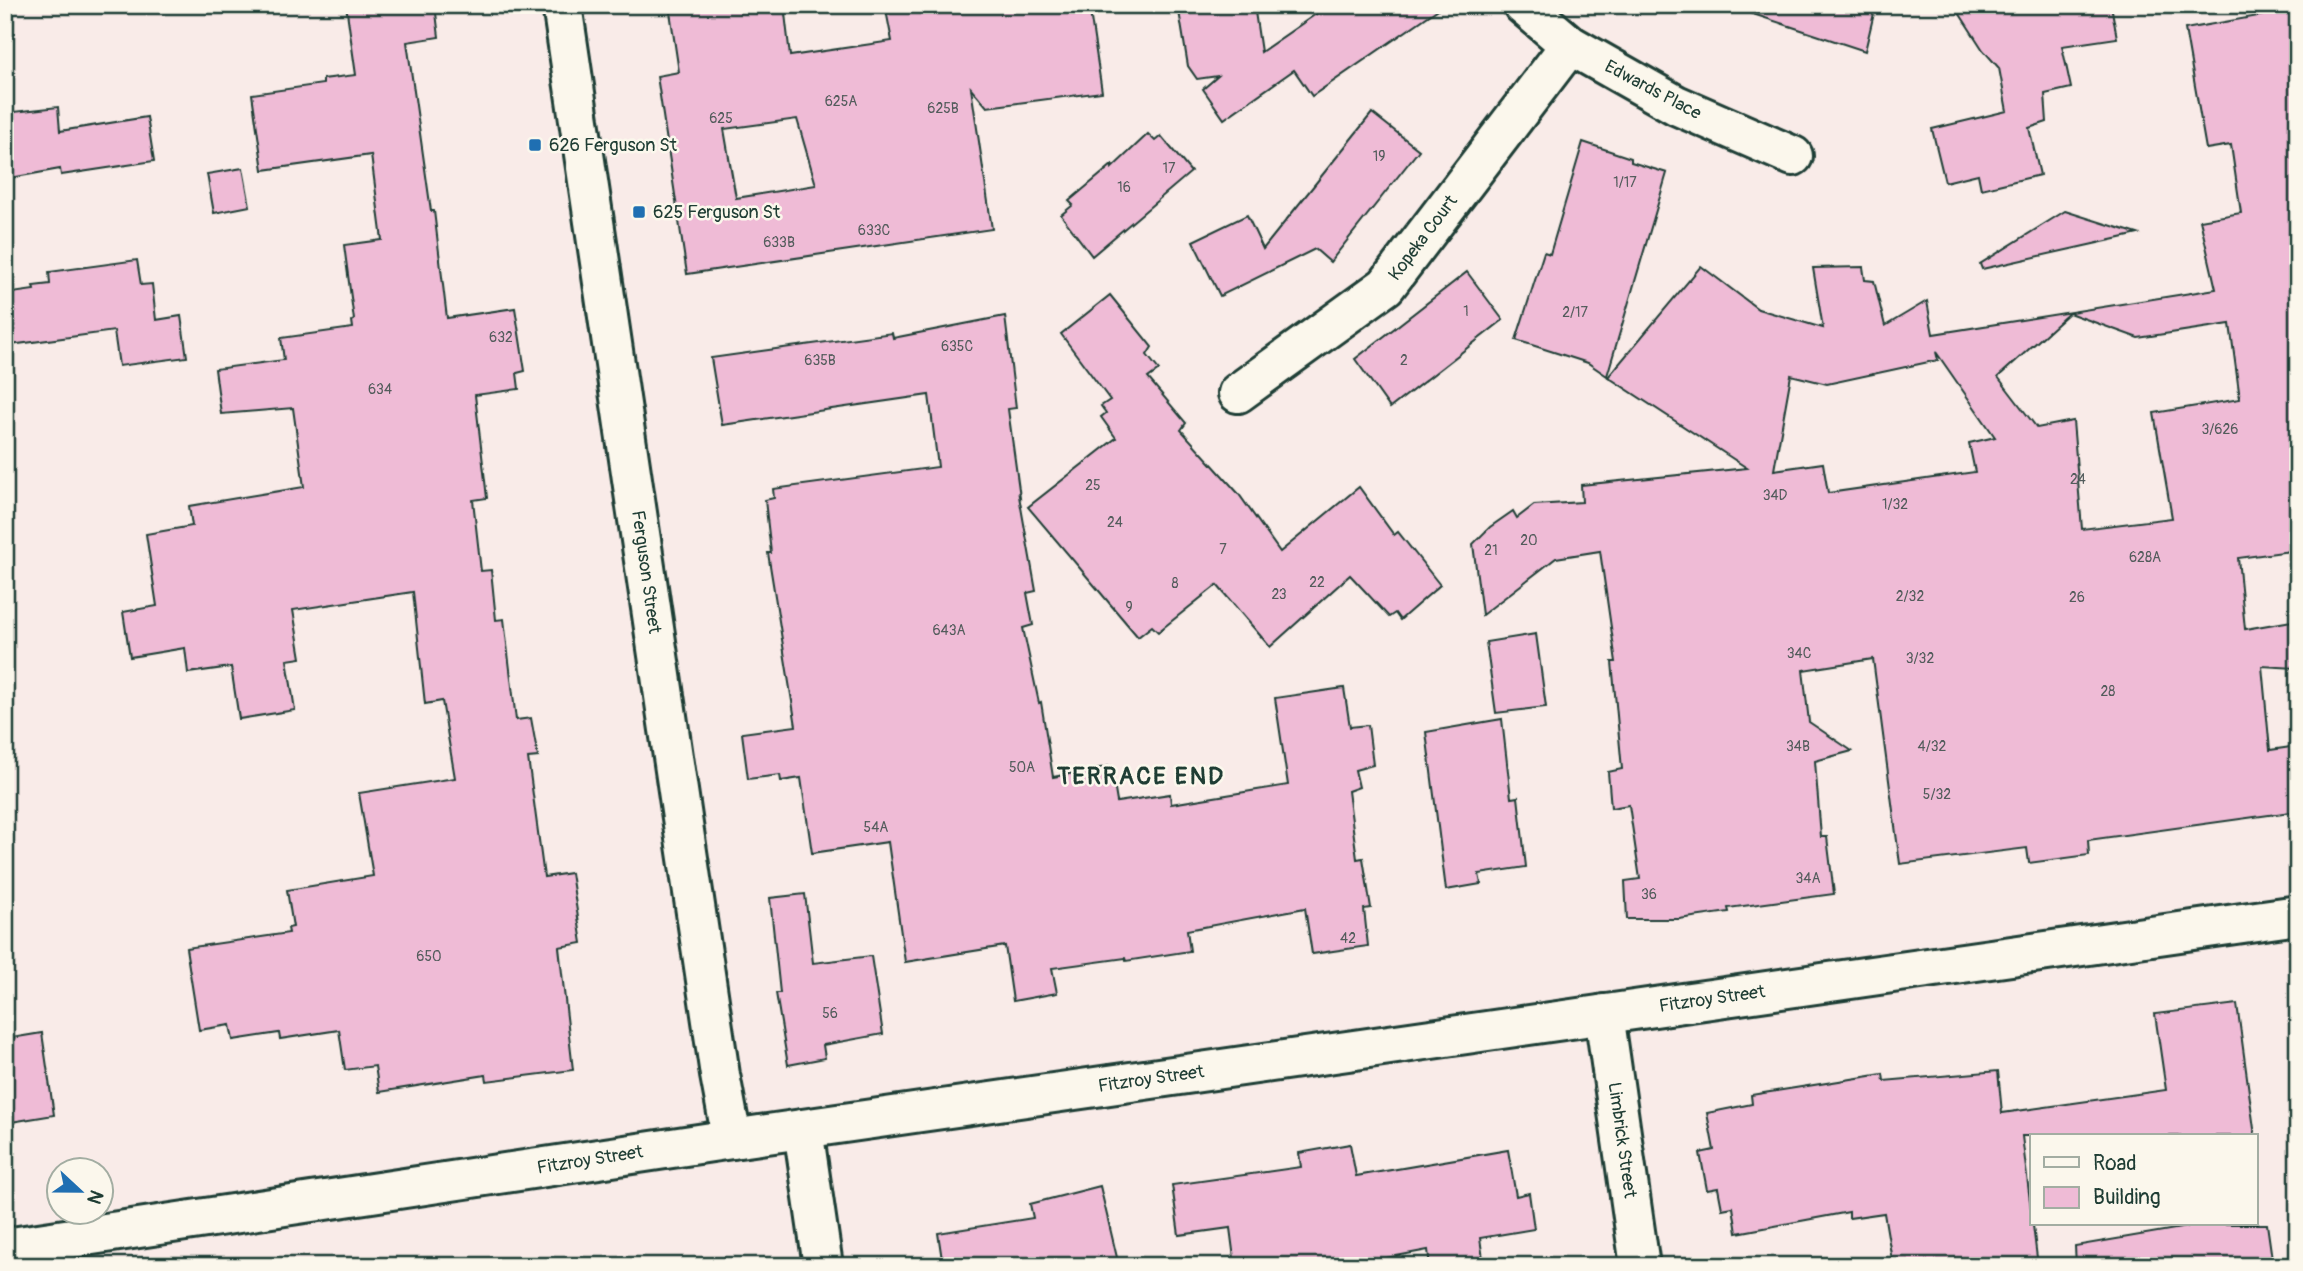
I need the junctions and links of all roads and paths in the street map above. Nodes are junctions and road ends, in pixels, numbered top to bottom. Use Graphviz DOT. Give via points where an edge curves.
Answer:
graph roads {
  1 [pos="562,5"];
  2 [pos="1523,5"];
  3 [pos="1570,45"];
  4 [pos="1793,156"];
  5 [pos="1238,393"];
  6 [pos="2298,915"];
  7 [pos="1604,1014"];
  8 [pos="803,1129"];
  9 [pos="732,1139"];
  10 [pos="5,1248"];
  11 [pos="823,1266"];
  12 [pos="1640,1266"];
  1 -- 9 [label="street, Ferguson Street"];
  2 -- 3 [label="street, Edwards Place"];
  3 -- 4 [label="street, Edwards Place" via="1676,105"];
  3 -- 5 [label="street, Kopeka Court" via="1386,286"];
  6 -- 7 [label="street, Fitzroy Street"];
  7 -- 8 [label="street, Fitzroy Street"];
  7 -- 12 [label="street, Limbrick Street"];
  8 -- 9 [label="street, Fitzroy Street"];
  8 -- 11 [label="street"];
  9 -- 10 [label="street, Fitzroy Street"];
}
